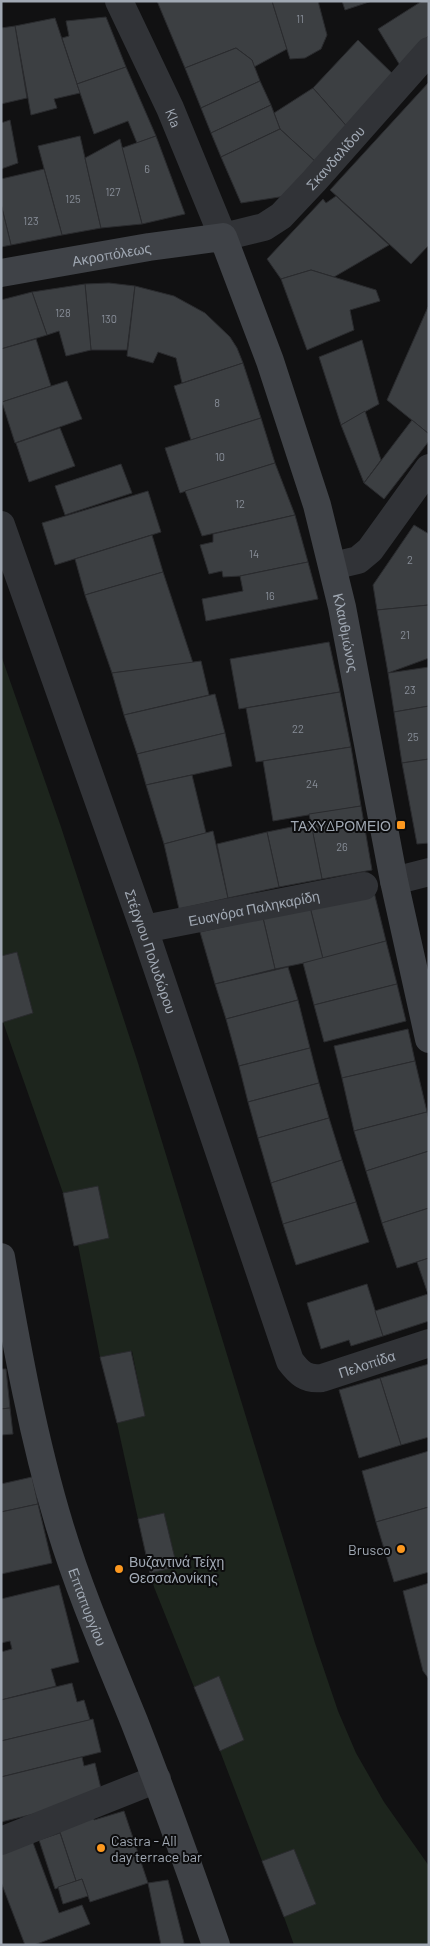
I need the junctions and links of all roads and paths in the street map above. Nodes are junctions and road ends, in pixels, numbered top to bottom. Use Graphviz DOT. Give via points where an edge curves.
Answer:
graph roads {
  1 [pos="119,1"];
  2 [pos="429,51"];
  3 [pos="223,237"];
  4 [pos="1,273"];
  5 [pos="429,468"];
  6 [pos="1,525"];
  7 [pos="333,566"];
  8 [pos="429,872"];
  9 [pos="394,881"];
  10 [pos="364,886"];
  11 [pos="144,929"];
  12 [pos="429,1039"];
  13 [pos="1,1257"];
  14 [pos="429,1343"];
  15 [pos="303,1375"];
  16 [pos="156,1779"];
  17 [pos="1,1841"];
  18 [pos="216,1945"];
  1 -- 3 [label="street, Kla" via="170,108"];
  2 -- 3 [label="street, Σκανδαλίδου" via="281,216 264,226"];
  3 -- 4 [label="main road, Ακροπόλεως"];
  3 -- 7 [label="main road, Κλαυθμώνος" via="270,361 317,505"];
  5 -- 7 [label="street" via="370,550 358,560"];
  6 -- 11 [label="street, Στέργιου Πολυδώρου"];
  7 -- 9 [label="main road, Κλαυθμώνος"];
  8 -- 9 [label="street"];
  9 -- 12 [label="main road, Κλαυθμώνος"];
  10 -- 11 [label="street, Ευαγόρα Παληκαρίδη"];
  11 -- 15 [label="street, Στέργιου Πολυδώρου" via="286,1351"];
  13 -- 16 [label="main road, Επταπυργίου" via="34,1432 60,1527"];
  14 -- 15 [label="street, Πελοπίδα" via="322,1378"];
  16 -- 17 [label="street"];
  16 -- 18 [label="main road, Επταπυργίου"];
}
